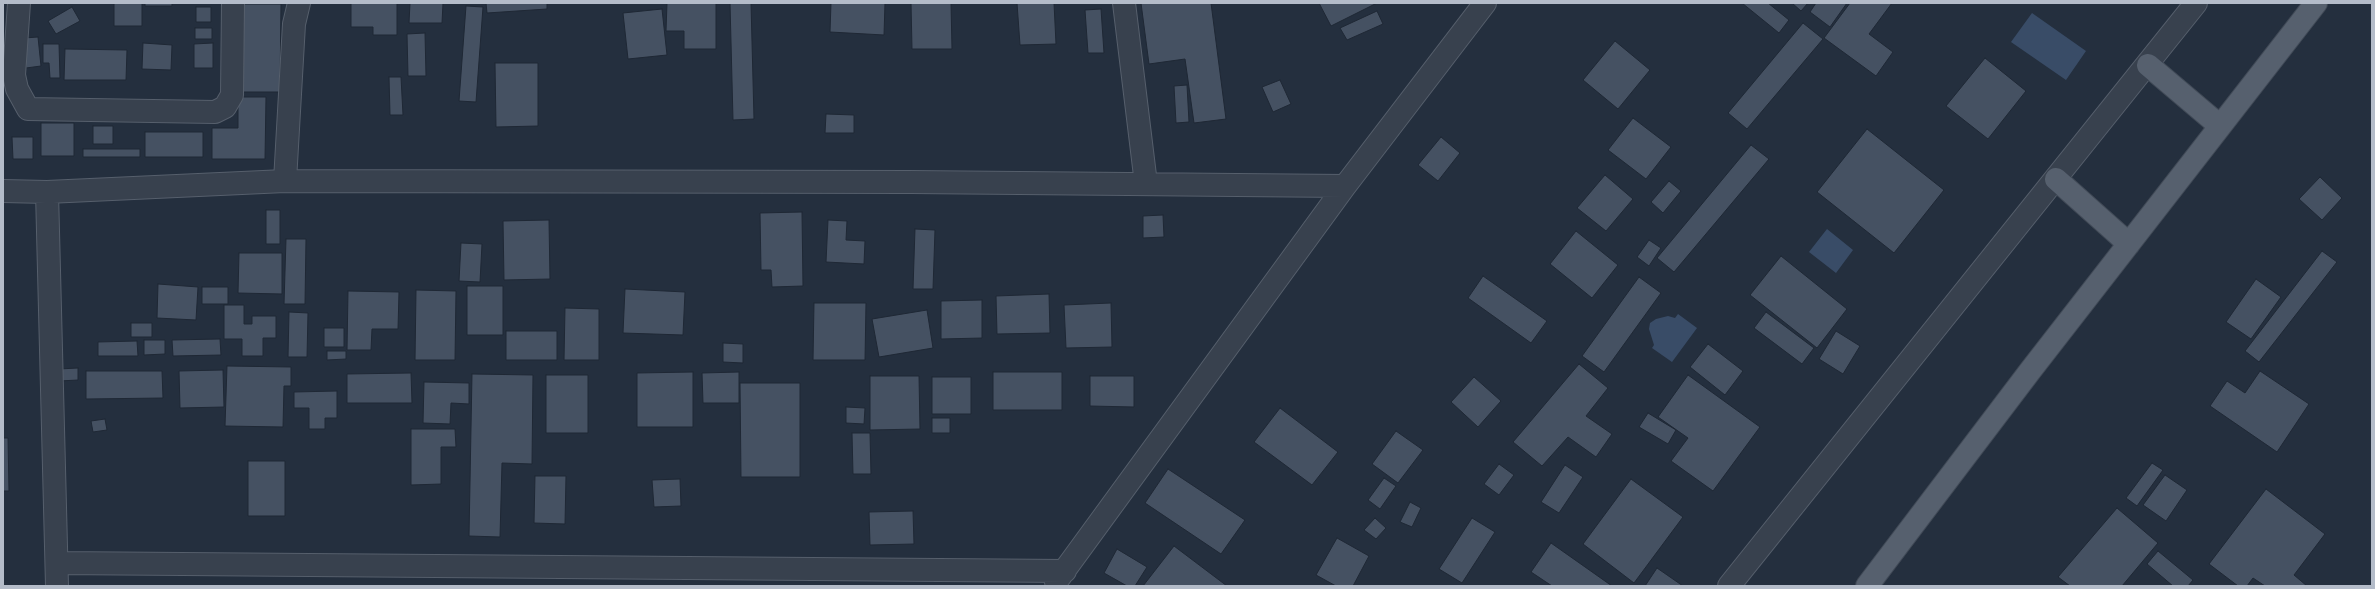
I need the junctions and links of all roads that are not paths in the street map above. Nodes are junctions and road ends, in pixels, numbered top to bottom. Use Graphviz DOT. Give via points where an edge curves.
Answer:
graph roads {
  1 [pos="18,3"];
  2 [pos="233,3"];
  3 [pos="299,3"];
  4 [pos="1124,3"];
  5 [pos="1485,3"];
  6 [pos="2196,3"];
  7 [pos="2316,3"];
  8 [pos="2148,65"];
  9 [pos="2220,126"];
  10 [pos="2056,179"];
  11 [pos="285,181"];
  12 [pos="1146,184"];
  13 [pos="1345,186"];
  14 [pos="3,191"];
  15 [pos="47,192"];
  16 [pos="2129,244"];
  17 [pos="57,563"];
  18 [pos="1059,578"];
  19 [pos="57,586"];
  20 [pos="1729,586"];
  21 [pos="1867,586"];
  1 -- 2 [label="street" via="14,75 17,89 28,109 207,112 215,112 225,107 232,95"];
  3 -- 11 [label="street" via="294,24"];
  4 -- 12 [label="street"];
  5 -- 13 [label="street"];
  6 -- 8 [label="street"];
  7 -- 9 [label="main road"];
  8 -- 9 [label="main road"];
  8 -- 10 [label="street"];
  9 -- 16 [label="main road"];
  10 -- 16 [label="main road"];
  10 -- 20 [label="street"];
  11 -- 12 [label="street"];
  11 -- 15 [label="street"];
  12 -- 13 [label="street"];
  13 -- 18 [label="street"];
  14 -- 15 [label="street"];
  15 -- 17 [label="street"];
  16 -- 21 [label="main road"];
  17 -- 18 [label="street"];
  17 -- 19 [label="street"];
}
